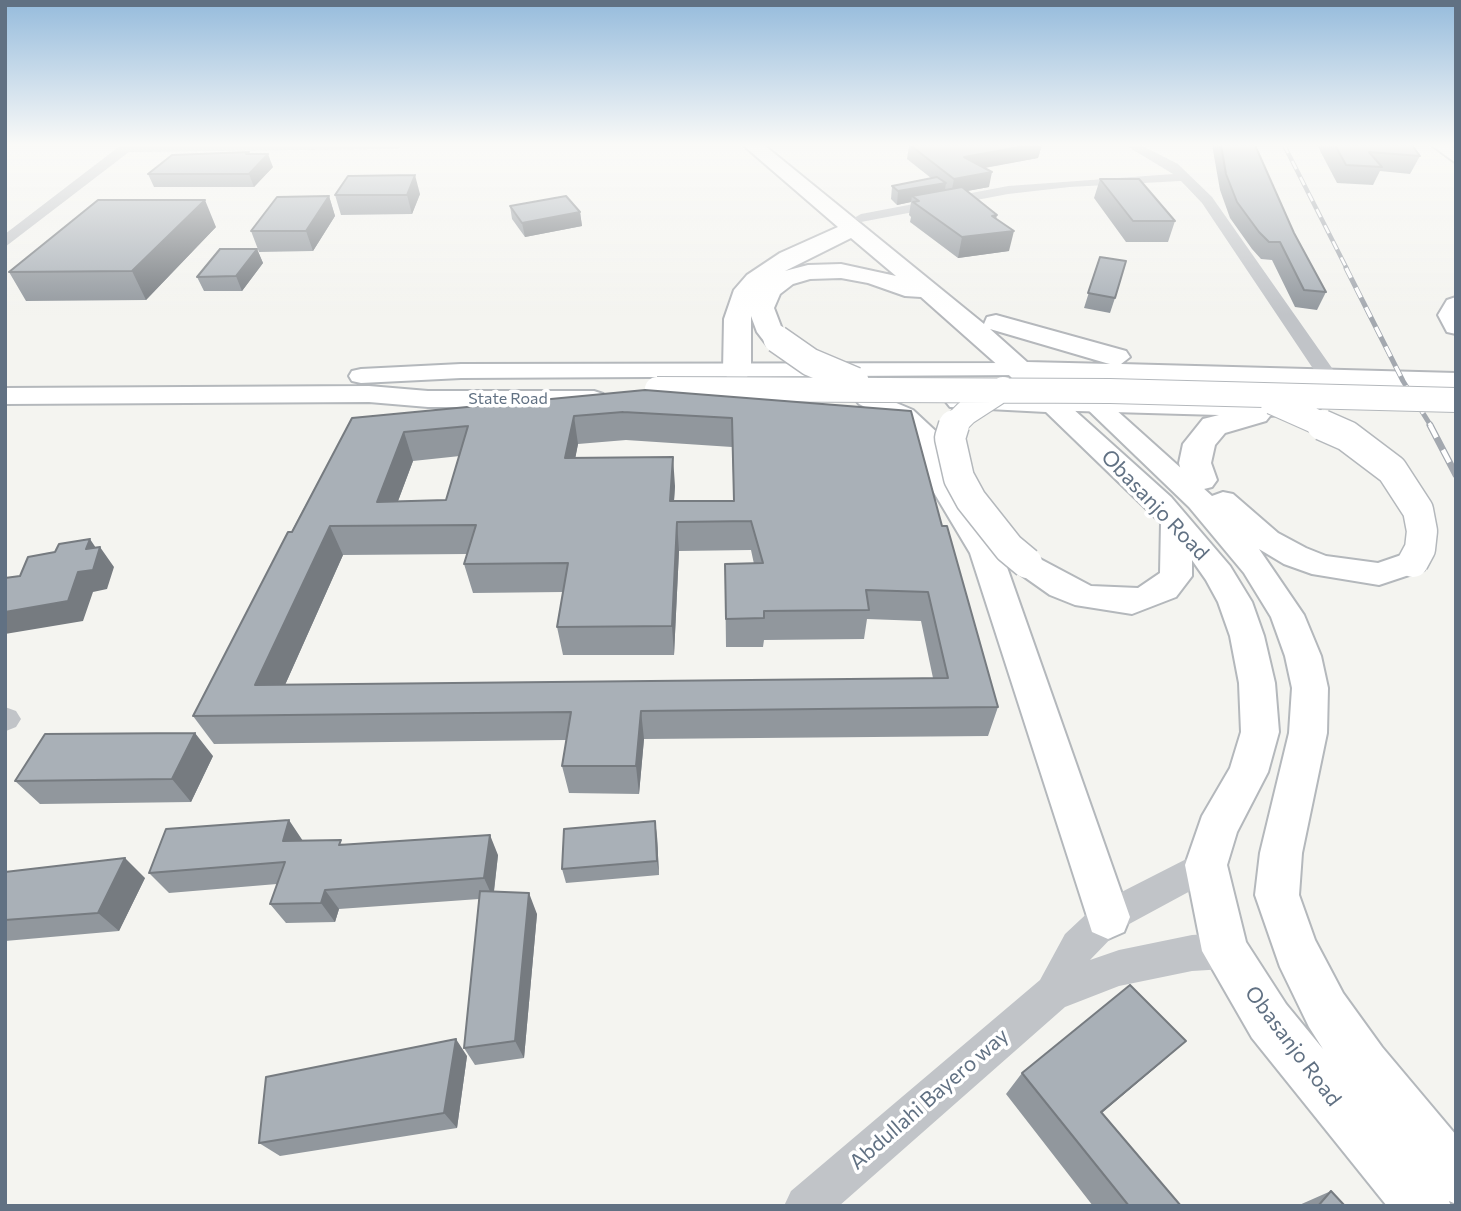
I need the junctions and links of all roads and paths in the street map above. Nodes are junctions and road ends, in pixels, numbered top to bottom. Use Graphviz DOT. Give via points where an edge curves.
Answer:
graph roads {
  1 [pos="41,202"];
  2 [pos="55,202"];
  3 [pos="827,202"];
  4 [pos="832,202"];
  5 [pos="957,202"];
  6 [pos="1208,202"];
  7 [pos="857,224"];
  8 [pos="5,226"];
  9 [pos="5,242"];
  10 [pos="941,301"];
  11 [pos="1456,305"];
  12 [pos="996,323"];
  13 [pos="1456,326"];
  14 [pos="737,371"];
  15 [pos="1176,373"];
  16 [pos="5,377"];
  17 [pos="1329,377"];
  18 [pos="1011,380"];
  19 [pos="377,385"];
  20 [pos="1452,385"];
  21 [pos="1056,387"];
  22 [pos="861,390"];
  23 [pos="643,392"];
  24 [pos="1253,394"];
  25 [pos="5,396"];
  26 [pos="942,401"];
  27 [pos="1096,405"];
  28 [pos="1296,407"];
  29 [pos="1456,410"];
  30 [pos="1106,453"];
  31 [pos="1200,480"];
  32 [pos="1176,521"];
  33 [pos="1206,865"];
  34 [pos="1108,917"];
  35 [pos="1225,951"];
  36 [pos="1053,993"];
  37 [pos="1456,1177"];
  38 [pos="806,1206"];
  39 [pos="1423,1206"];
  1 -- 8 [label="street"];
  2 -- 9 [label="street"];
  3 -- 7 [label="highway"];
  4 -- 7 [label="highway"];
  5 -- 7 [label="street"];
  6 -- 17 [label="street"];
  7 -- 10 [label="highway"];
  7 -- 12 [label="highway"];
  7 -- 14 [label="highway" via="788,258 756,280 744,295 737,319"];
  10 -- 18 [label="highway"];
  10 -- 22 [label="highway, bridge" via="856,272 808,272 776,283 761,308 777,339"];
  11 -- 13 [label="highway" via="1451,315"];
  12 -- 15 [label="highway"];
  12 -- 21 [label="highway"];
  14 -- 18 [label="main road, State Road"];
  14 -- 19 [label="main road, State Road" via="461,371"];
  15 -- 17 [label="highway"];
  15 -- 21 [label="highway"];
  16 -- 19 [label="main road, State Road"];
  17 -- 20 [label="highway"];
  18 -- 21 [label="highway"];
  18 -- 23 [label="main road, bridge"];
  18 -- 24 [label="main road, bridge"];
  18 -- 32 [label="main road, bridge" via="953,425 950,438 959,478 1009,548 1062,587 1087,597 1132,602 1164,589 1176,576"];
  19 -- 23 [label="main road"];
  19 -- 23 [label="main road, State Road" via="428,399"];
  19 -- 25 [label="main road, State Road"];
  20 -- 22 [label="main road" via="1112,381"];
  20 -- 24 [label="main road, bridge"];
  21 -- 26 [label="main road, State Road"];
  21 -- 27 [label="highway"];
  21 -- 30 [label="main road, Obasanjo Road"];
  22 -- 23 [label="main road, State Road"];
  22 -- 26 [label="main road, State Road"];
  22 -- 34 [label="main road" via="904,416 933,443 948,491 986,553"];
  24 -- 31 [label="main road, bridge" via="1329,427 1372,452 1392,470 1418,510 1422,531 1413,562 1379,574 1295,556 1267,540"];
  26 -- 30 [label="main road" via="1024,418"];
  27 -- 28 [label="highway"];
  27 -- 31 [label="main road" via="1126,419"];
  27 -- 37 [label="main road, Obasanjo Road" via="1199,500 1255,565 1287,615 1310,688 1308,733 1281,852 1277,895 1296,951 1326,1010 1364,1065"];
  28 -- 29 [label="highway"];
  28 -- 31 [label="highway" via="1214,426 1199,444 1195,463"];
  30 -- 32 [label="main road, Obasanjo Road"];
  32 -- 33 [label="main road, Obasanjo Road" via="1235,602 1257,683 1259,732 1248,772 1217,829"];
  33 -- 34 [label="street"];
  33 -- 35 [label="main road, Obasanjo Road"];
  34 -- 36 [label="street" via="1078,947"];
  35 -- 36 [label="street" via="1132,965"];
  35 -- 39 [label="main road, Obasanjo Road" via="1269,1021"];
  36 -- 38 [label="street, Abdullahi Bayero way"];
}
